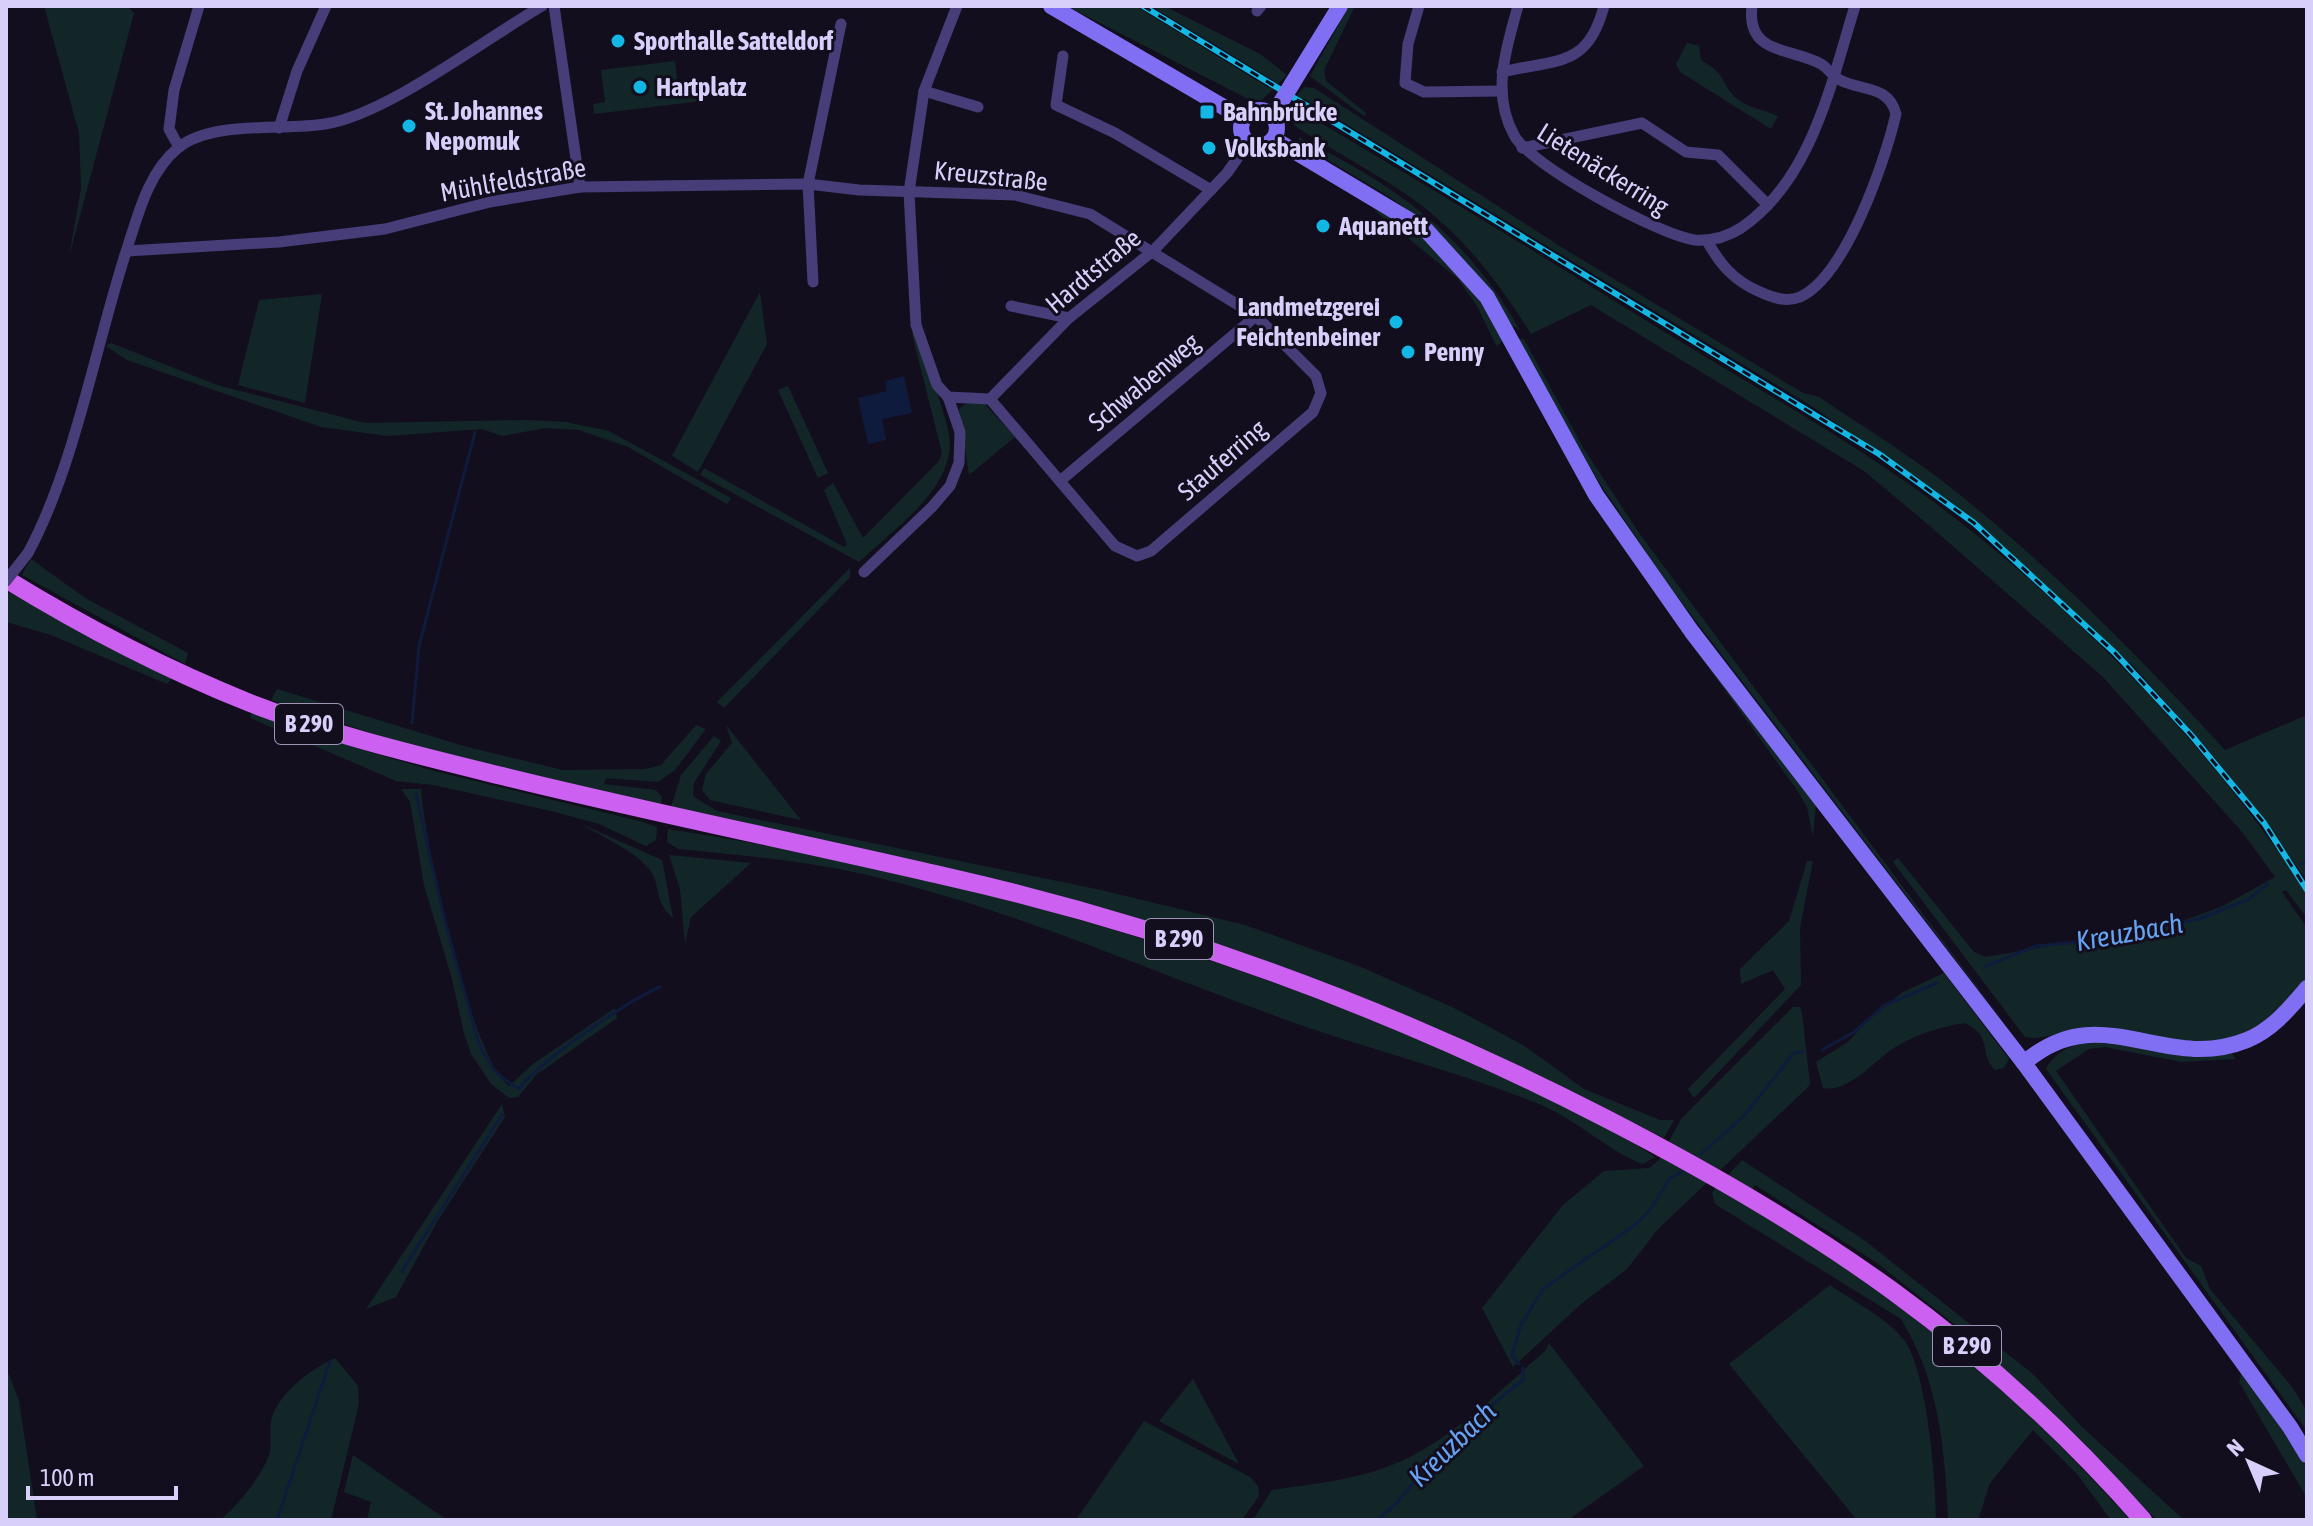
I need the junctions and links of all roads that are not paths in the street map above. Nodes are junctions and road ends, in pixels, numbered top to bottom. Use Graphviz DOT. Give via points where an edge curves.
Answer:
graph roads {
  1 [pos="199,6"];
  2 [pos="326,6"];
  3 [pos="542,6"];
  4 [pos="554,6"];
  5 [pos="957,6"];
  6 [pos="1051,6"];
  7 [pos="1340,6"];
  8 [pos="1419,6"];
  9 [pos="1518,6"];
  10 [pos="1604,6"];
  11 [pos="1752,6"];
  12 [pos="1855,6"];
  13 [pos="841,24"];
  14 [pos="1063,56"];
  15 [pos="1502,72"];
  16 [pos="1833,75"];
  17 [pos="924,91"];
  18 [pos="1501,91"];
  19 [pos="978,107"];
  20 [pos="1276,108"];
  21 [pos="1244,119"];
  22 [pos="279,128"];
  23 [pos="1274,139"];
  24 [pos="1248,143"];
  25 [pos="179,147"];
  26 [pos="1522,148"];
  27 [pos="808,184"];
  28 [pos="580,187"];
  29 [pos="1211,190"];
  30 [pos="909,192"];
  31 [pos="1768,205"];
  32 [pos="1707,241"];
  33 [pos="127,251"];
  34 [pos="1153,251"];
  35 [pos="813,282"];
  36 [pos="1011,306"];
  37 [pos="1256,316"];
  38 [pos="1069,318"];
  39 [pos="948,397"];
  40 [pos="990,399"];
  41 [pos="1060,481"];
  42 [pos="864,572"];
  43 [pos="6,580"];
  44 [pos="2307,988"];
  45 [pos="2024,1063"];
  46 [pos="2307,1455"];
  47 [pos="2143,1520"];
  1 -- 25 [label="street" via="174,90 169,129"];
  2 -- 22 [label="street"];
  3 -- 22 [label="street" via="375,107 327,124"];
  4 -- 28 [label="street"];
  5 -- 17 [label="street"];
  6 -- 21 [label="street"];
  7 -- 20 [label="street, bridge"];
  8 -- 18 [label="street" via="1408,44 1405,83 1424,92"];
  9 -- 15 [label="street, Lietenäckerring"];
  10 -- 15 [label="street" via="1597,35 1581,51"];
  11 -- 16 [label="street" via="1751,27 1761,41 1821,64"];
  12 -- 16 [label="street"];
  13 -- 27 [label="street"];
  14 -- 29 [label="street" via="1056,105"];
  15 -- 18 [label="street, Lietenäckerring"];
  16 -- 31 [label="street" via="1806,148"];
  16 -- 32 [label="street" via="1885,96 1896,114 1874,185 1832,265 1801,296 1785,300 1754,289 1722,267"];
  17 -- 19 [label="street"];
  17 -- 30 [label="street"];
  18 -- 26 [label="street, Lietenäckerring" via="1506,117"];
  20 -- 21 [label="street"];
  20 -- 23 [label="street"];
  21 -- 24 [label="street" via="1241,130"];
  22 -- 25 [label="street" via="213,133"];
  23 -- 24 [label="street" via="1260,147"];
  23 -- 45 [label="street" via="1426,230 1487,297 1596,495 1692,632"];
  24 -- 29 [label="street, Hardtstraße"];
  25 -- 33 [label="street" via="160,168 143,201"];
  26 -- 31 [label="street" via="1642,123 1686,152 1718,155"];
  26 -- 32 [label="street, Lietenäckerring" via="1646,225"];
  27 -- 28 [label="street, Mühlfeldstraße"];
  27 -- 30 [label="street, Mühlfeldstraße"];
  27 -- 35 [label="street"];
  28 -- 33 [label="street, Mühlfeldstraße" via="490,202 385,229"];
  29 -- 34 [label="street, Hardtstraße"];
  30 -- 34 [label="street, Kreuzstraße" via="966,191 1050,203 1090,214"];
  30 -- 39 [label="street" via="916,325 937,385"];
  31 -- 32 [label="street" via="1738,230"];
  33 -- 43 [label="street, bridge" via="56,488 28,553"];
  34 -- 37 [label="street, Stauferring"];
  34 -- 38 [label="street, Hardtstraße"];
  36 -- 38 [label="street"];
  37 -- 41 [label="street, Schwabenweg"];
  37 -- 41 [label="street, Stauferring" via="1316,376 1321,393 1313,412 1151,551 1137,556 1115,546"];
  38 -- 40 [label="street, Hardtstraße"];
  39 -- 40 [label="street"];
  39 -- 42 [label="street" via="961,448 950,486"];
  40 -- 41 [label="street, Stauferring"];
  43 -- 47 [label="main road, B 290" via="120,645 252,704 406,752 1066,906 1238,958 1405,1023 1514,1071 1764,1203 1890,1286 2045,1416"];
  44 -- 45 [label="street" via="2275,1022 2230,1045 2169,1049 2087,1033 2048,1045"];
  45 -- 46 [label="street"];
}
